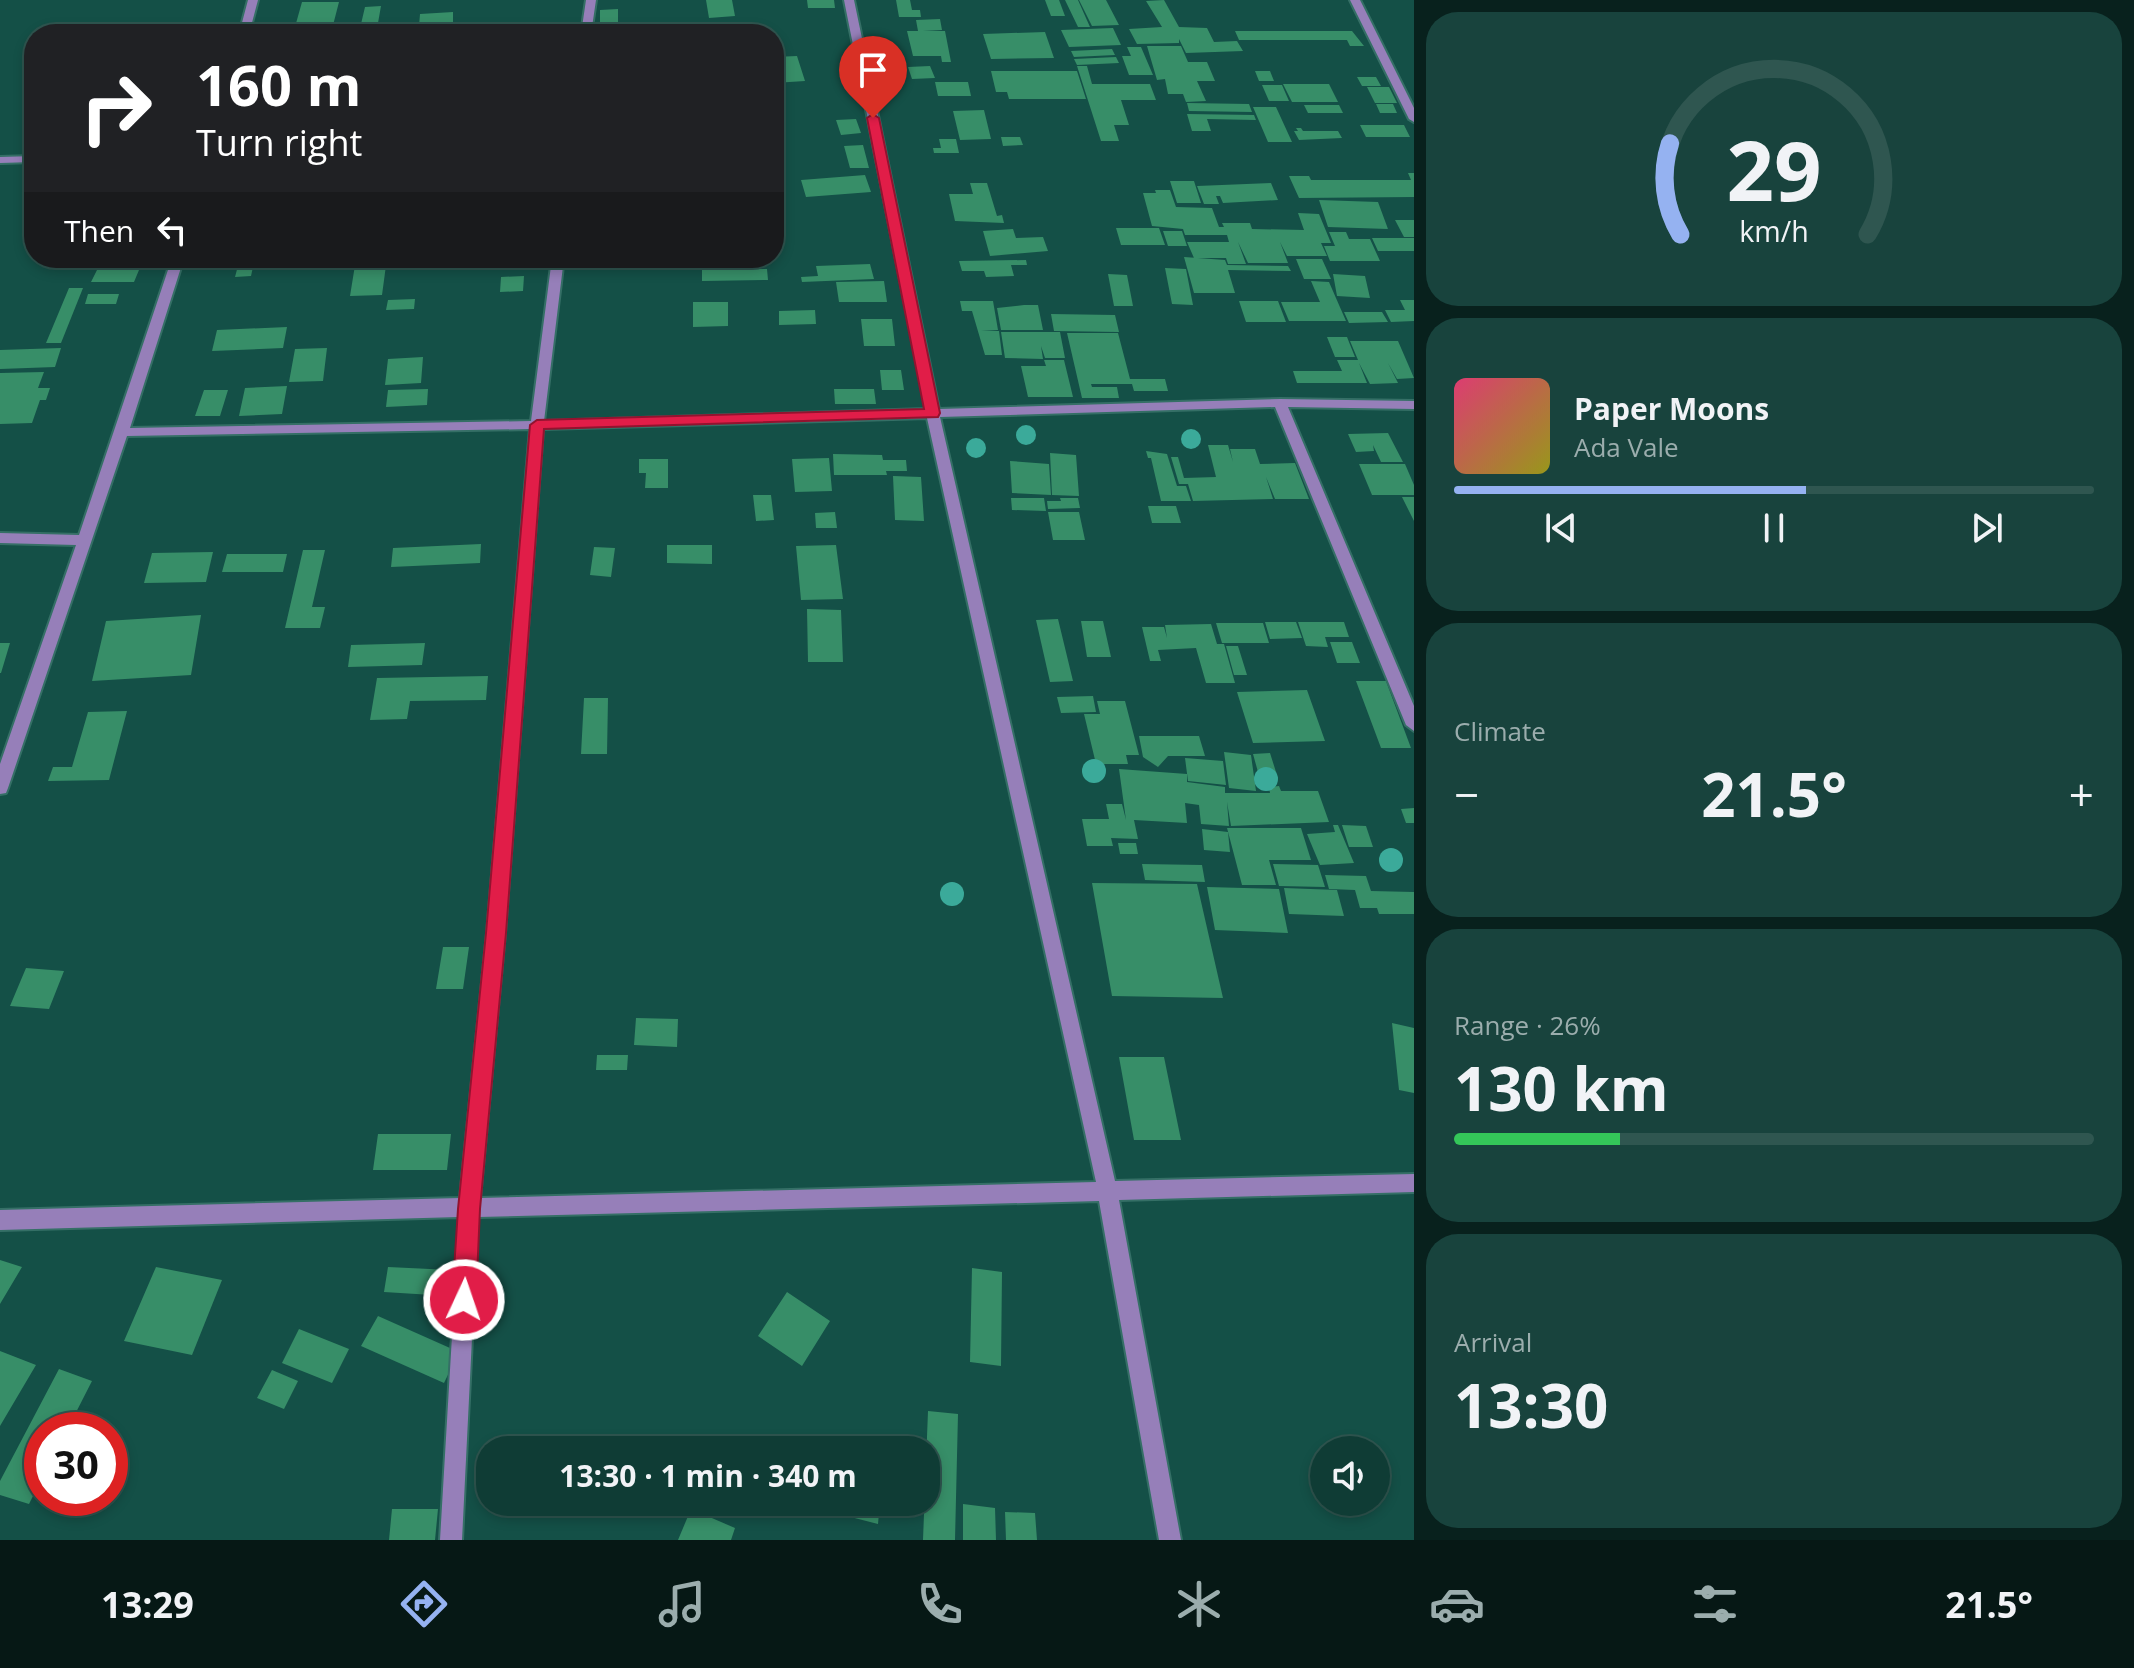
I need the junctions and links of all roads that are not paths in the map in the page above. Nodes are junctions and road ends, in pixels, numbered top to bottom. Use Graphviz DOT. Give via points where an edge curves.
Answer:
graph roads {
  1 [pos="253,0"];
  2 [pos="591,0"];
  3 [pos="849,0"];
  4 [pos="1355,0"];
  5 [pos="247,24"];
  6 [pos="587,24"];
  7 [pos="1414,119"];
  8 [pos="24,159"];
  9 [pos="0,160"];
  10 [pos="175,268"];
  11 [pos="557,268"];
  12 [pos="1280,403"];
  13 [pos="1414,405"];
  14 [pos="933,413"];
  15 [pos="537,425"];
  16 [pos="124,432"];
  17 [pos="0,538"];
  18 [pos="83,540"];
  19 [pos="1414,725"];
  20 [pos="0,788"];
  21 [pos="1414,1183"];
  22 [pos="1107,1189"];
  23 [pos="469,1209"];
  24 [pos="0,1220"];
  25 [pos="451,1540"];
  26 [pos="1170,1540"];
  1 -- 5 [label="street"];
  2 -- 6 [label="street"];
  3 -- 14 [label="street"];
  4 -- 7 [label="street"];
  8 -- 9 [label="street"];
  10 -- 16 [label="street"];
  11 -- 15 [label="street"];
  12 -- 13 [label="street"];
  12 -- 14 [label="street"];
  12 -- 19 [label="street"];
  14 -- 15 [label="street"];
  14 -- 22 [label="street"];
  15 -- 16 [label="street"];
  15 -- 23 [label="street"];
  16 -- 18 [label="street"];
  17 -- 18 [label="street"];
  18 -- 20 [label="street"];
  21 -- 22 [label="street"];
  22 -- 23 [label="street"];
  22 -- 26 [label="street"];
  23 -- 24 [label="street"];
  23 -- 25 [label="street"];
}
